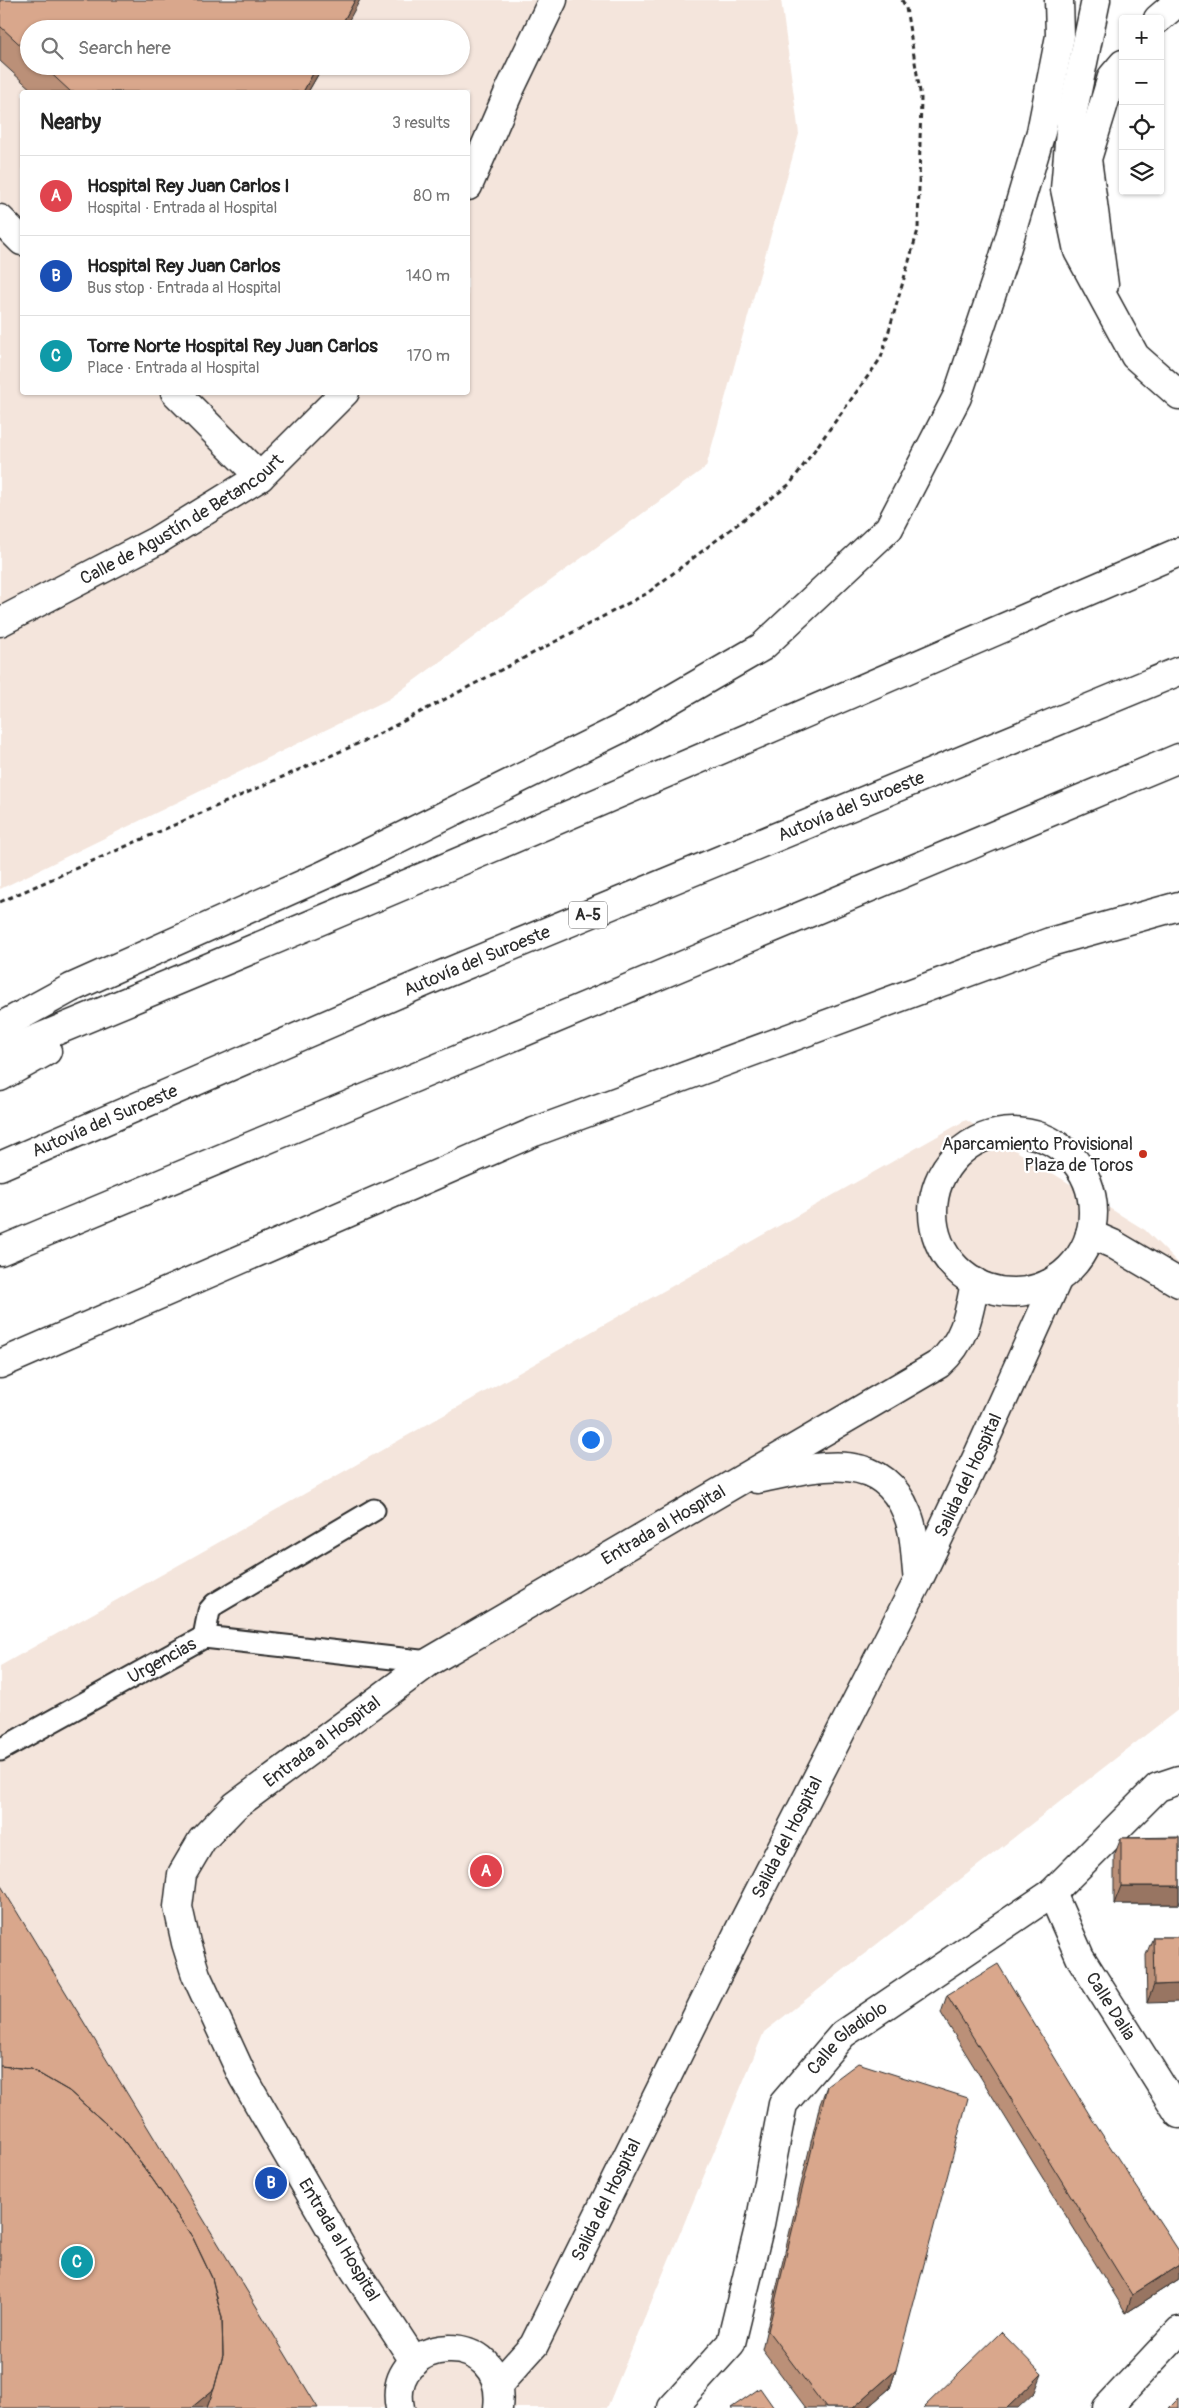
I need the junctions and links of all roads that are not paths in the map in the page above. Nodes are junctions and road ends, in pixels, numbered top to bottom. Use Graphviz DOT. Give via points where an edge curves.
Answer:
graph roads {
  1 [pos="553,0"];
  2 [pos="1059,0"];
  3 [pos="1096,0"];
  4 [pos="1179,1"];
  5 [pos="1163,15"];
  6 [pos="1119,69"];
  7 [pos="470,181"];
  8 [pos="0,219"];
  9 [pos="20,239"];
  10 [pos="1106,304"];
  11 [pos="178,395"];
  12 [pos="342,395"];
  13 [pos="1179,395"];
  14 [pos="260,477"];
  15 [pos="1179,552"];
  16 [pos="0,622"];
  17 [pos="1179,671"];
  18 [pos="1179,758"];
  19 [pos="1179,906"];
  20 [pos="157,990"];
  21 [pos="0,1027"];
  22 [pos="0,1054"];
  23 [pos="0,1077"];
  24 [pos="0,1166"];
  25 [pos="1090,1234"];
  26 [pos="0,1250"];
  27 [pos="1058,1278"];
  28 [pos="975,1282"];
  29 [pos="1179,1283"];
  30 [pos="0,1364"];
  31 [pos="739,1482"];
  32 [pos="374,1510"];
  33 [pos="918,1581"];
  34 [pos="204,1637"];
  35 [pos="429,1662"];
  36 [pos="0,1750"];
  37 [pos="1179,1780"];
  38 [pos="1052,1893"];
  39 [pos="1179,2114"];
  40 [pos="1179,2330"];
  41 [pos="415,2362"];
  42 [pos="498,2396"];
  43 [pos="400,2408"];
  44 [pos="672,2408"];
  45 [pos="1107,2408"];
  1 -- 7 [label="main road"];
  2 -- 21 [label="main road" via="1060,36 1041,132 1002,260 957,397 889,528 762,647 620,729 324,875 71,988"];
  3 -- 10 [label="main road" via="1071,120 1065,189 1078,251"];
  4 -- 5 [label="main road"];
  6 -- 10 [label="main road" via="1112,77 1087,159"];
  8 -- 9 [label="main road"];
  10 -- 13 [label="main road" via="1135,356"];
  11 -- 14 [label="main road"];
  12 -- 14 [label="main road, Calle de Agustín de Betancourt"];
  14 -- 16 [label="main road, Calle de Agustín de Betancourt" via="156,541"];
  15 -- 20 [label="main road"];
  17 -- 24 [label="main road, Autovía del Suroeste / A-5" via="439,976"];
  18 -- 26 [label="main road"];
  19 -- 30 [label="main road" via="1050,942 534,1132"];
  20 -- 22 [label="main road"];
  20 -- 23 [label="main road"];
  25 -- 27 [label="main road" via="1077,1259"];
  25 -- 28 [label="main road" via="1093,1219 1090,1190 1085,1176 1066,1152 1026,1134 1012,1132 982,1138 969,1145 948,1166 940,1179 933,1208 937,1237 944,1251 952,1263"];
  25 -- 29 [label="main road"];
  27 -- 28 [label="main road" via="1017,1292 988,1288"];
  27 -- 33 [label="main road, Salida del Hospital"];
  28 -- 31 [label="main road, Entrada al Hospital" via="969,1314 953,1352 939,1364"];
  31 -- 33 [label="main road" via="823,1467 860,1468 874,1474 889,1483 908,1514"];
  31 -- 35 [label="main road, Entrada al Hospital"];
  32 -- 34 [label="lane" via="216,1604 209,1611"];
  33 -- 42 [label="main road, Salida del Hospital" via="740,1929 534,2345"];
  34 -- 35 [label="lane, Urgencias"];
  34 -- 36 [label="lane, Urgencias"];
  35 -- 41 [label="main road, Entrada al Hospital" via="235,1806 202,1840 182,1874 178,1907 196,1974 243,2077 354,2269"];
  37 -- 38 [label="main road, Calle Gladiolo" via="1158,1787"];
  38 -- 39 [label="main road, Calle Dalia" via="1080,1957"];
  38 -- 44 [label="main road, Calle Gladiolo" via="843,2034 783,2104 760,2224 731,2343"];
  40 -- 45 [label="main road"];
  41 -- 42 [label="main road" via="437,2349 463,2350 485,2363"];
  41 -- 43 [label="main road" via="402,2380"];
}
